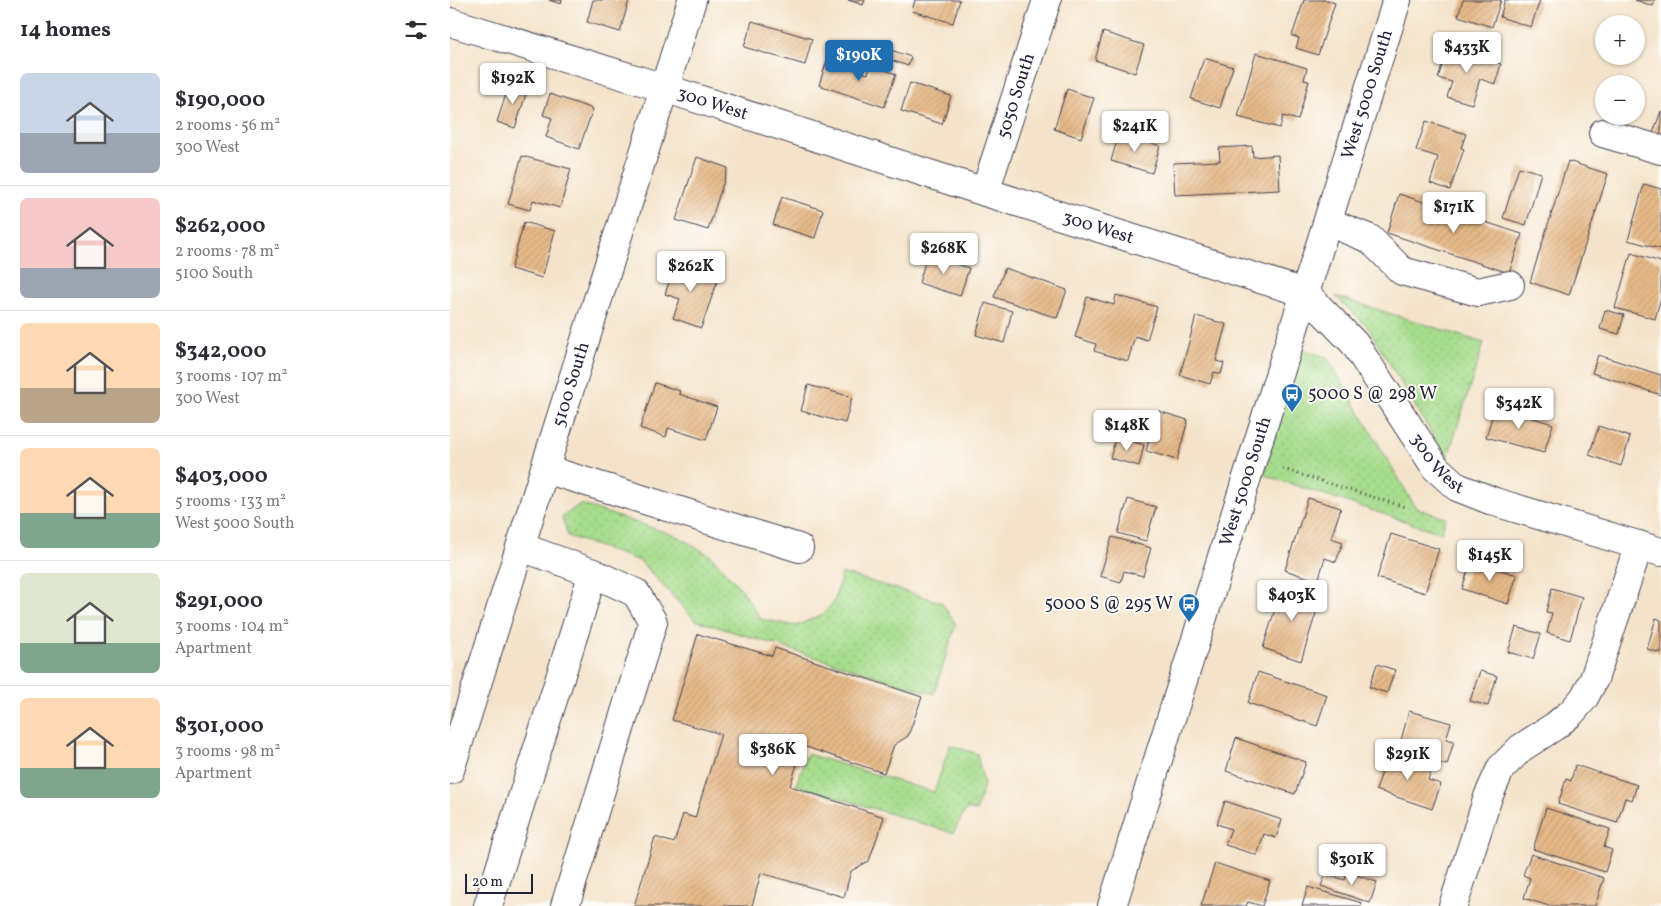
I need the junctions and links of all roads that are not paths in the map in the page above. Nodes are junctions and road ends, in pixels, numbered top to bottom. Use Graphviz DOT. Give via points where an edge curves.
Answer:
graph roads {
  1 [pos="692,0"];
  2 [pos="1047,0"];
  3 [pos="1397,0"];
  4 [pos="450,22"];
  5 [pos="664,88"];
  6 [pos="1604,133"];
  7 [pos="1661,150"];
  8 [pos="985,192"];
  9 [pos="1328,222"];
  10 [pos="1510,286"];
  11 [pos="1305,293"];
  12 [pos="545,469"];
  13 [pos="1655,546"];
  14 [pos="520,547"];
  15 [pos="799,548"];
  16 [pos="593,573"];
  17 [pos="450,770"];
  18 [pos="488,906"];
  19 [pos="565,906"];
  20 [pos="1112,906"];
  21 [pos="1453,906"];
  1 -- 5 [label="main road, 5100 South"];
  2 -- 8 [label="main road, 5050 South"];
  3 -- 9 [label="main road, West 5000 South"];
  4 -- 5 [label="main road, 300 West"];
  5 -- 8 [label="main road, 300 West"];
  5 -- 12 [label="main road, 5100 South"];
  6 -- 7 [label="main road"];
  8 -- 11 [label="main road, 300 West"];
  9 -- 10 [label="main road" via="1370,239 1402,271 1478,292"];
  9 -- 11 [label="main road, West 5000 South"];
  11 -- 13 [label="main road, 300 West" via="1354,343 1436,468 1458,487 1495,502"];
  11 -- 20 [label="main road, West 5000 South"];
  12 -- 14 [label="main road, 5100 South"];
  12 -- 15 [label="main road"];
  13 -- 21 [label="main road" via="1584,698 1571,713 1521,748 1501,768 1488,797"];
  14 -- 16 [label="main road"];
  14 -- 17 [label="main road, 5100 South"];
  16 -- 18 [label="main road"];
  16 -- 19 [label="main road" via="636,593 653,622"];
}
